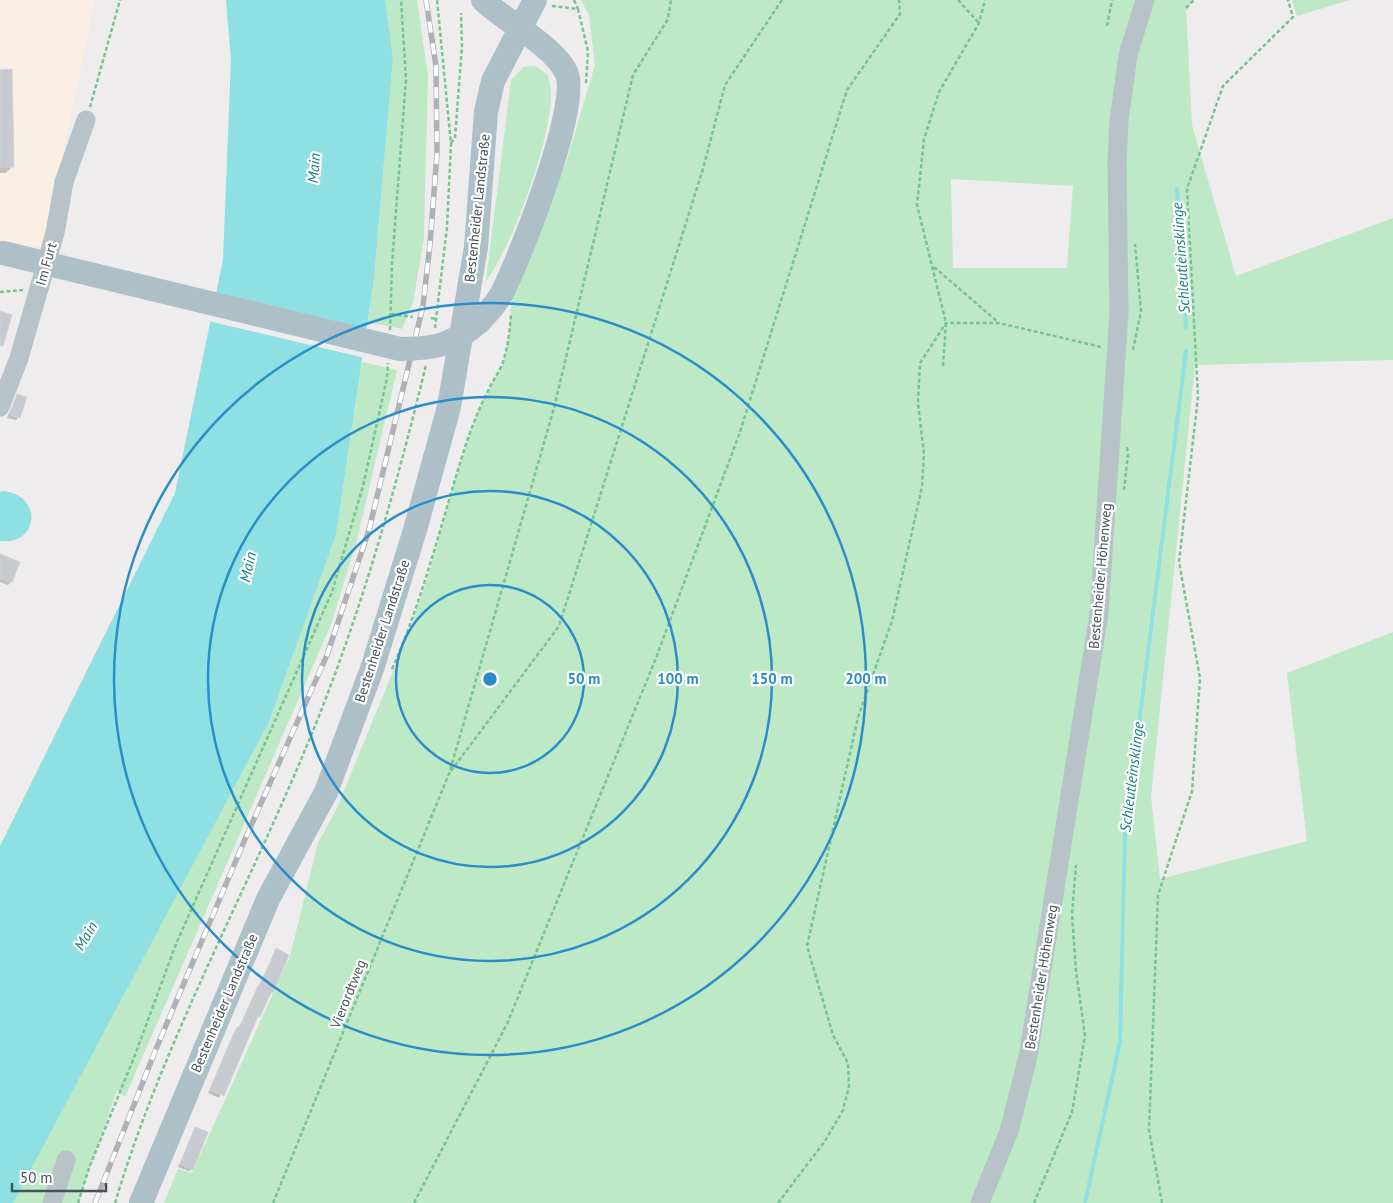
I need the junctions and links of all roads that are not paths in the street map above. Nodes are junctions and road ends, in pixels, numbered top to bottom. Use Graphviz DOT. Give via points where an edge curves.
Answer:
graph roads {
  1 [pos="483,0"];
  2 [pos="535,0"];
  3 [pos="1145,0"];
  4 [pos="519,29"];
  5 [pos="86,120"];
  6 [pos="2,253"];
  7 [pos="0,407"];
  8 [pos="66,1160"];
  9 [pos="52,1203"];
  10 [pos="141,1203"];
  11 [pos="980,1203"];
  1 -- 4 [label="main road"];
  2 -- 4 [label="main road, Bestenheider Landstraße"];
  3 -- 11 [label="street, Bestenheider Höhenweg" via="1128,54 1119,120 1119,312 1096,633 1028,1057 1009,1131"];
  4 -- 6 [label="main road, bridge" via="556,57 567,73 570,93 531,222 504,291 479,322 452,342 421,349 400,348"];
  4 -- 10 [label="main road, Bestenheider Landstraße" via="493,81 486,112 476,248 448,407 415,530 372,669 326,792 268,899"];
  5 -- 7 [label="street, Im Furt" via="64,182 55,233 19,358"];
  8 -- 9 [label="street"];
}
